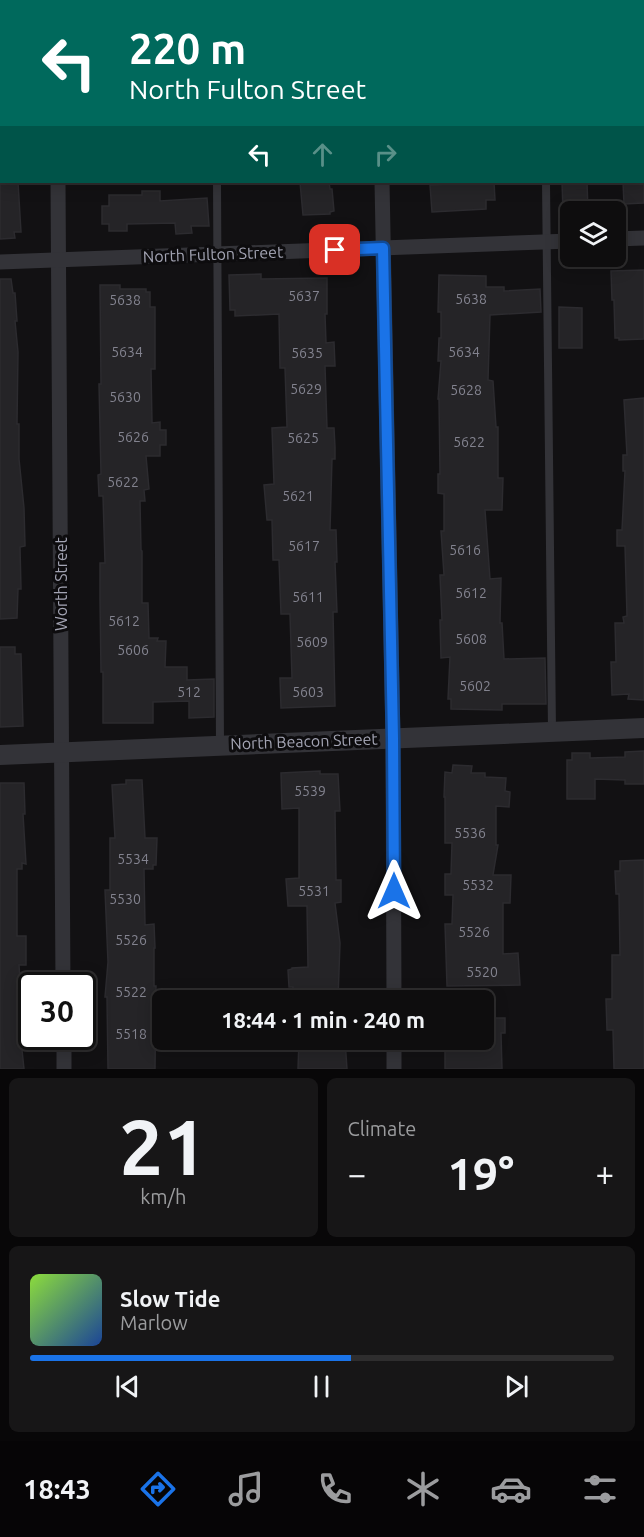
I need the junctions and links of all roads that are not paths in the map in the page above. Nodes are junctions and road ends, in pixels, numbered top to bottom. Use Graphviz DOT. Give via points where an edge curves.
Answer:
graph roads {
  1 [pos="58,183"];
  2 [pos="217,183"];
  3 [pos="382,183"];
  4 [pos="546,183"];
  5 [pos="644,238"];
  6 [pos="626,239"];
  7 [pos="560,241"];
  8 [pos="548,242"];
  9 [pos="383,248"];
  10 [pos="217,254"];
  11 [pos="59,259"];
  12 [pos="0,262"];
  13 [pos="644,728"];
  14 [pos="552,732"];
  15 [pos="393,738"];
  16 [pos="220,745"];
  17 [pos="61,752"];
  18 [pos="0,755"];
  19 [pos="63,972"];
  20 [pos="394,990"];
  21 [pos="64,1050"];
  22 [pos="394,1050"];
  23 [pos="64,1069"];
  24 [pos="394,1069"];
  1 -- 11 [label="street, Worth Street"];
  2 -- 10 [label="lane"];
  3 -- 9 [label="street"];
  4 -- 8 [label="lane"];
  5 -- 6 [label="street"];
  7 -- 8 [label="street, North Fulton Street"];
  8 -- 9 [label="street, North Fulton Street"];
  8 -- 14 [label="lane"];
  9 -- 10 [label="street, North Fulton Street"];
  9 -- 15 [label="street"];
  10 -- 11 [label="street, North Fulton Street"];
  10 -- 16 [label="lane"];
  11 -- 12 [label="street, North Fulton Street"];
  11 -- 17 [label="street, Worth Street"];
  13 -- 14 [label="street, North Beacon Street"];
  14 -- 15 [label="street, North Beacon Street"];
  15 -- 16 [label="street, North Beacon Street"];
  15 -- 20 [label="street"];
  16 -- 17 [label="street, North Beacon Street"];
  17 -- 18 [label="street, North Beacon Street"];
  17 -- 19 [label="street, Worth Street"];
  21 -- 23 [label="street"];
  22 -- 24 [label="street"];
}
